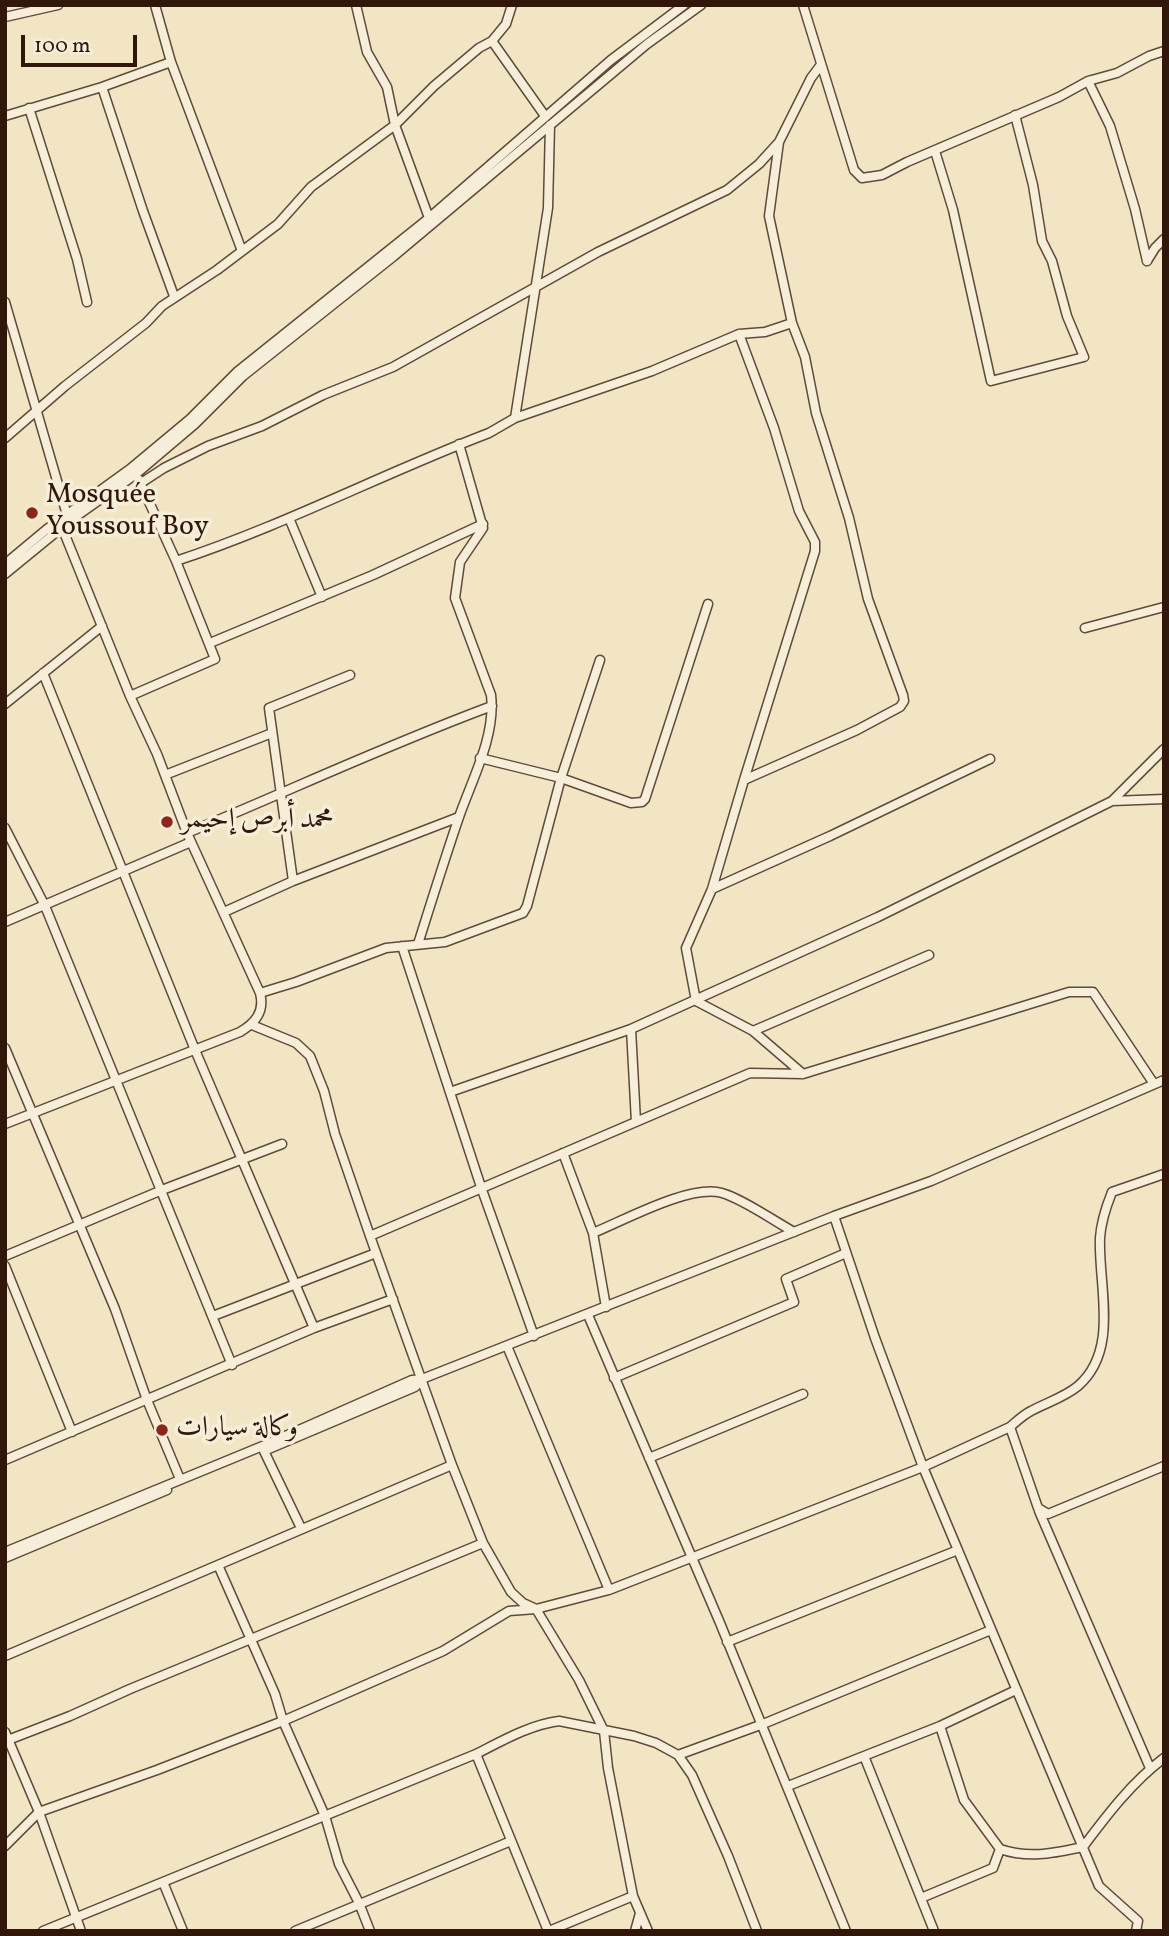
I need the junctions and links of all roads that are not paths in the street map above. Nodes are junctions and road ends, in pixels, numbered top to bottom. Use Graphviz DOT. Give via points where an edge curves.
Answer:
graph roads {
  1 [pos="58,5"];
  2 [pos="155,5"];
  3 [pos="356,5"];
  4 [pos="512,5"];
  5 [pos="701,5"];
  6 [pos="803,5"];
  7 [pos="680,7"];
  8 [pos="5,17"];
  9 [pos="492,41"];
  10 [pos="1164,51"];
  11 [pos="171,62"];
  12 [pos="820,66"];
  13 [pos="1088,81"];
  14 [pos="102,87"];
  15 [pos="29,108"];
  16 [pos="1015,115"];
  17 [pos="5,116"];
  18 [pos="545,116"];
  19 [pos="395,125"];
  20 [pos="550,125"];
  21 [pos="779,142"];
  22 [pos="935,151"];
  23 [pos="429,218"];
  24 [pos="1164,239"];
  25 [pos="242,251"];
  26 [pos="537,287"];
  27 [pos="174,296"];
  28 [pos="5,302"];
  29 [pos="88,302"];
  30 [pos="792,323"];
  31 [pos="739,334"];
  32 [pos="35,411"];
  33 [pos="515,418"];
  34 [pos="5,438"];
  35 [pos="459,444"];
  36 [pos="136,474"];
  37 [pos="141,483"];
  38 [pos="67,515"];
  39 [pos="289,518"];
  40 [pos="60,524"];
  41 [pos="483,524"];
  42 [pos="176,561"];
  43 [pos="5,564"];
  44 [pos="5,574"];
  45 [pos="322,597"];
  46 [pos="708,604"];
  47 [pos="1164,607"];
  48 [pos="102,626"];
  49 [pos="1085,628"];
  50 [pos="210,643"];
  51 [pos="600,660"];
  52 [pos="43,673"];
  53 [pos="350,675"];
  54 [pos="130,696"];
  55 [pos="5,704"];
  56 [pos="492,706"];
  57 [pos="272,733"];
  58 [pos="1164,749"];
  59 [pos="480,758"];
  60 [pos="990,759"];
  61 [pos="165,775"];
  62 [pos="561,778"];
  63 [pos="744,780"];
  64 [pos="280,795"];
  65 [pos="1164,799"];
  66 [pos="1112,801"];
  67 [pos="458,817"];
  68 [pos="5,828"];
  69 [pos="187,833"];
  70 [pos="191,842"];
  71 [pos="125,872"];
  72 [pos="293,881"];
  73 [pos="712,889"];
  74 [pos="45,906"];
  75 [pos="224,912"];
  76 [pos="5,922"];
  77 [pos="418,944"];
  78 [pos="402,946"];
  79 [pos="929,955"];
  80 [pos="260,993"];
  81 [pos="696,1001"];
  82 [pos="252,1025"];
  83 [pos="631,1029"];
  84 [pos="753,1031"];
  85 [pos="5,1048"];
  86 [pos="195,1050"];
  87 [pos="803,1074"];
  88 [pos="1164,1080"];
  89 [pos="117,1081"];
  90 [pos="1154,1084"];
  91 [pos="450,1092"];
  92 [pos="32,1113"];
  93 [pos="636,1122"];
  94 [pos="5,1124"];
  95 [pos="282,1144"];
  96 [pos="563,1153"];
  97 [pos="240,1158"];
  98 [pos="1164,1174"];
  99 [pos="481,1187"];
  100 [pos="162,1190"];
  101 [pos="834,1216"];
  102 [pos="79,1225"];
  103 [pos="794,1232"];
  104 [pos="593,1233"];
  105 [pos="370,1236"];
  106 [pos="376,1253"];
  107 [pos="846,1253"];
  108 [pos="5,1256"];
  109 [pos="5,1266"];
  110 [pos="294,1285"];
  111 [pos="393,1299"];
  112 [pos="606,1307"];
  113 [pos="587,1315"];
  114 [pos="213,1316"];
  115 [pos="314,1328"];
  116 [pos="534,1336"];
  117 [pos="507,1346"];
  118 [pos="232,1364"];
  119 [pos="614,1377"];
  120 [pos="422,1379"];
  121 [pos="803,1394"];
  122 [pos="147,1400"];
  123 [pos="1010,1427"];
  124 [pos="72,1432"];
  125 [pos="264,1451"];
  126 [pos="649,1458"];
  127 [pos="5,1460"];
  128 [pos="452,1465"];
  129 [pos="1164,1466"];
  130 [pos="923,1467"];
  131 [pos="180,1479"];
  132 [pos="1038,1508"];
  133 [pos="300,1528"];
  134 [pos="483,1543"];
  135 [pos="958,1550"];
  136 [pos="5,1552"];
  137 [pos="691,1556"];
  138 [pos="5,1558"];
  139 [pos="218,1565"];
  140 [pos="609,1590"];
  141 [pos="536,1609"];
  142 [pos="991,1630"];
  143 [pos="251,1639"];
  144 [pos="727,1642"];
  145 [pos="5,1656"];
  146 [pos="1016,1690"];
  147 [pos="283,1721"];
  148 [pos="763,1724"];
  149 [pos="940,1726"];
  150 [pos="604,1731"];
  151 [pos="7,1736"];
  152 [pos="476,1754"];
  153 [pos="678,1755"];
  154 [pos="864,1756"];
  155 [pos="1164,1758"];
  156 [pos="1150,1768"];
  157 [pos="788,1786"];
  158 [pos="39,1812"];
  159 [pos="325,1816"];
  160 [pos="511,1841"];
  161 [pos="5,1846"];
  162 [pos="1083,1847"];
  163 [pos="1000,1850"];
  164 [pos="163,1882"];
  165 [pos="633,1896"];
  166 [pos="921,1898"];
  167 [pos="359,1903"];
  168 [pos="640,1913"];
  169 [pos="76,1917"];
  170 [pos="43,1931"];
  171 [pos="81,1931"];
  172 [pos="183,1931"];
  173 [pos="295,1931"];
  174 [pos="370,1931"];
  175 [pos="548,1931"];
  176 [pos="635,1931"];
  177 [pos="648,1931"];
  178 [pos="757,1931"];
  179 [pos="846,1931"];
  180 [pos="934,1931"];
  181 [pos="1136,1931"];
  1 -- 8 [label="street"];
  2 -- 11 [label="street"];
  3 -- 19 [label="street" via="367,52 392,103"];
  4 -- 9 [label="street" via="506,24"];
  5 -- 20 [label="street"];
  6 -- 12 [label="street"];
  7 -- 18 [label="street"];
  9 -- 18 [label="street"];
  9 -- 19 [label="street" via="434,86"];
  10 -- 13 [label="street"];
  11 -- 14 [label="street"];
  11 -- 25 [label="street"];
  12 -- 21 [label="street"];
  12 -- 22 [label="street" via="857,176 882,175"];
  13 -- 16 [label="street"];
  13 -- 24 [label="street" via="1110,126 1147,261"];
  14 -- 15 [label="street"];
  14 -- 27 [label="street"];
  15 -- 17 [label="street"];
  15 -- 29 [label="street"];
  16 -- 22 [label="street"];
  16 -- 22 [label="street" via="1042,241 1084,357 991,381 952,203"];
  18 -- 23 [label="street"];
  19 -- 23 [label="street"];
  19 -- 25 [label="street" via="311,187 278,224"];
  20 -- 26 [label="street" via="548,208"];
  20 -- 36 [label="street" via="243,376"];
  21 -- 26 [label="street" via="727,190"];
  21 -- 30 [label="street" via="769,216"];
  23 -- 38 [label="street" via="238,371 130,469"];
  25 -- 27 [label="street"];
  26 -- 33 [label="street"];
  26 -- 37 [label="street" via="393,367 208,446"];
  27 -- 32 [label="street"];
  28 -- 32 [label="street"];
  30 -- 31 [label="street"];
  30 -- 63 [label="street" via="869,599 904,701 857,730"];
  31 -- 33 [label="street" via="653,371"];
  31 -- 63 [label="street" via="778,438 799,511 815,542"];
  32 -- 34 [label="street"];
  32 -- 38 [label="street"];
  33 -- 35 [label="street"];
  35 -- 39 [label="street"];
  35 -- 41 [label="street"];
  36 -- 37 [label="street"];
  36 -- 40 [label="street"];
  37 -- 42 [label="street"];
  38 -- 40 [label="street"];
  39 -- 42 [label="street"];
  39 -- 45 [label="street"];
  40 -- 43 [label="street"];
  40 -- 44 [label="street"];
  40 -- 48 [label="street"];
  41 -- 45 [label="street"];
  41 -- 56 [label="street" via="460,562 455,598"];
  42 -- 50 [label="street"];
  45 -- 50 [label="street"];
  46 -- 62 [label="street" via="645,799 631,803"];
  47 -- 49 [label="street"];
  48 -- 52 [label="street"];
  48 -- 54 [label="street"];
  50 -- 54 [label="street" via="215,659"];
  51 -- 62 [label="street"];
  52 -- 55 [label="street"];
  52 -- 71 [label="street"];
  53 -- 57 [label="street" via="269,708"];
  54 -- 61 [label="street"];
  56 -- 59 [label="street"];
  56 -- 64 [label="street" via="417,733"];
  57 -- 61 [label="street"];
  57 -- 64 [label="street"];
  58 -- 66 [label="street"];
  59 -- 62 [label="street"];
  59 -- 67 [label="street"];
  60 -- 73 [label="street"];
  61 -- 69 [label="street"];
  62 -- 77 [label="street" via="526,910 445,942"];
  63 -- 73 [label="street"];
  64 -- 69 [label="street"];
  64 -- 72 [label="street"];
  65 -- 66 [label="street"];
  66 -- 81 [label="street"];
  67 -- 72 [label="street"];
  67 -- 77 [label="street"];
  68 -- 74 [label="street"];
  69 -- 70 [label="street"];
  70 -- 71 [label="street"];
  70 -- 75 [label="street"];
  71 -- 74 [label="street"];
  71 -- 86 [label="street"];
  72 -- 75 [label="street"];
  73 -- 81 [label="street" via="686,948"];
  74 -- 76 [label="street"];
  74 -- 89 [label="street"];
  75 -- 80 [label="street"];
  77 -- 78 [label="street"];
  78 -- 80 [label="street" via="351,959"];
  78 -- 91 [label="street"];
  79 -- 84 [label="street"];
  80 -- 82 [label="street" via="259,1016"];
  81 -- 83 [label="street"];
  81 -- 84 [label="street"];
  82 -- 86 [label="street"];
  82 -- 105 [label="street" via="296,1044 310,1056"];
  83 -- 91 [label="street"];
  83 -- 93 [label="street"];
  84 -- 87 [label="street"];
  85 -- 92 [label="street"];
  86 -- 89 [label="street"];
  86 -- 97 [label="street"];
  87 -- 90 [label="street" via="1069,992 1093,992"];
  87 -- 93 [label="street" via="750,1073"];
  88 -- 90 [label="street"];
  89 -- 92 [label="street"];
  89 -- 100 [label="street"];
  90 -- 101 [label="street" via="931,1181"];
  91 -- 99 [label="street"];
  92 -- 94 [label="street"];
  92 -- 102 [label="street"];
  93 -- 96 [label="street"];
  95 -- 97 [label="street"];
  96 -- 99 [label="street"];
  96 -- 104 [label="street"];
  97 -- 100 [label="street"];
  97 -- 110 [label="street"];
  98 -- 123 [label="street" via="1112,1192 1102,1217 1105,1324 1093,1370 1077,1387 1027,1412"];
  99 -- 105 [label="street"];
  99 -- 116 [label="street"];
  100 -- 102 [label="street"];
  100 -- 114 [label="street"];
  101 -- 103 [label="street"];
  101 -- 107 [label="street"];
  102 -- 108 [label="street"];
  102 -- 122 [label="street"];
  103 -- 104 [label="street" via="724,1193 706,1190"];
  103 -- 112 [label="street"];
  104 -- 112 [label="street"];
  105 -- 106 [label="street"];
  106 -- 110 [label="street"];
  106 -- 111 [label="street"];
  107 -- 119 [label="street" via="786,1279 794,1302"];
  107 -- 130 [label="street"];
  109 -- 124 [label="street"];
  110 -- 114 [label="street"];
  110 -- 115 [label="street"];
  111 -- 115 [label="street"];
  111 -- 120 [label="street"];
  112 -- 113 [label="street"];
  113 -- 116 [label="street"];
  113 -- 119 [label="street"];
  114 -- 118 [label="street"];
  115 -- 118 [label="street"];
  116 -- 117 [label="street"];
  117 -- 120 [label="street"];
  117 -- 140 [label="street"];
  118 -- 122 [label="street"];
  119 -- 126 [label="street"];
  120 -- 125 [label="street" via="415,1387"];
  120 -- 128 [label="street"];
  120 -- 131 [label="street"];
  121 -- 126 [label="street"];
  122 -- 124 [label="street"];
  122 -- 131 [label="street"];
  123 -- 130 [label="street"];
  123 -- 132 [label="street"];
  124 -- 127 [label="street"];
  125 -- 133 [label="street"];
  125 -- 138 [label="street"];
  126 -- 137 [label="street"];
  128 -- 133 [label="street"];
  128 -- 134 [label="street"];
  129 -- 132 [label="street" via="1048,1514"];
  130 -- 135 [label="street"];
  130 -- 137 [label="street"];
  131 -- 136 [label="street"];
  132 -- 156 [label="street"];
  133 -- 139 [label="street"];
  134 -- 141 [label="street" via="511,1592"];
  134 -- 143 [label="street"];
  135 -- 142 [label="street"];
  135 -- 144 [label="street"];
  137 -- 140 [label="street"];
  137 -- 144 [label="street"];
  139 -- 143 [label="street"];
  139 -- 145 [label="street"];
  140 -- 141 [label="street"];
  141 -- 147 [label="street" via="509,1611 443,1651"];
  141 -- 150 [label="street"];
  142 -- 146 [label="street"];
  142 -- 148 [label="street"];
  143 -- 147 [label="street"];
  143 -- 151 [label="street" via="70,1716"];
  144 -- 148 [label="street"];
  146 -- 149 [label="street"];
  146 -- 162 [label="street"];
  147 -- 158 [label="street"];
  147 -- 159 [label="street"];
  148 -- 153 [label="street"];
  148 -- 157 [label="street"];
  149 -- 154 [label="street"];
  149 -- 163 [label="street" via="964,1800"];
  150 -- 152 [label="street" via="570,1722 546,1722"];
  150 -- 153 [label="street" via="656,1743"];
  150 -- 165 [label="street"];
  151 -- 158 [label="street"];
  152 -- 159 [label="street"];
  152 -- 160 [label="street"];
  153 -- 178 [label="street" via="692,1775"];
  154 -- 157 [label="street"];
  154 -- 166 [label="street"];
  155 -- 156 [label="street"];
  156 -- 162 [label="street"];
  157 -- 179 [label="street"];
  158 -- 161 [label="street"];
  158 -- 169 [label="street"];
  159 -- 164 [label="street"];
  159 -- 167 [label="street" via="339,1864"];
  160 -- 167 [label="street"];
  160 -- 175 [label="street"];
  162 -- 163 [label="street" via="1029,1856"];
  162 -- 181 [label="street" via="1099,1886 1138,1921"];
  163 -- 166 [label="street" via="993,1868"];
  164 -- 169 [label="street"];
  164 -- 172 [label="street"];
  165 -- 168 [label="street"];
  165 -- 175 [label="street"];
  166 -- 180 [label="street"];
  167 -- 173 [label="street"];
  167 -- 174 [label="street"];
  168 -- 176 [label="street"];
  168 -- 177 [label="street"];
  169 -- 170 [label="street"];
  169 -- 171 [label="street"];
}
